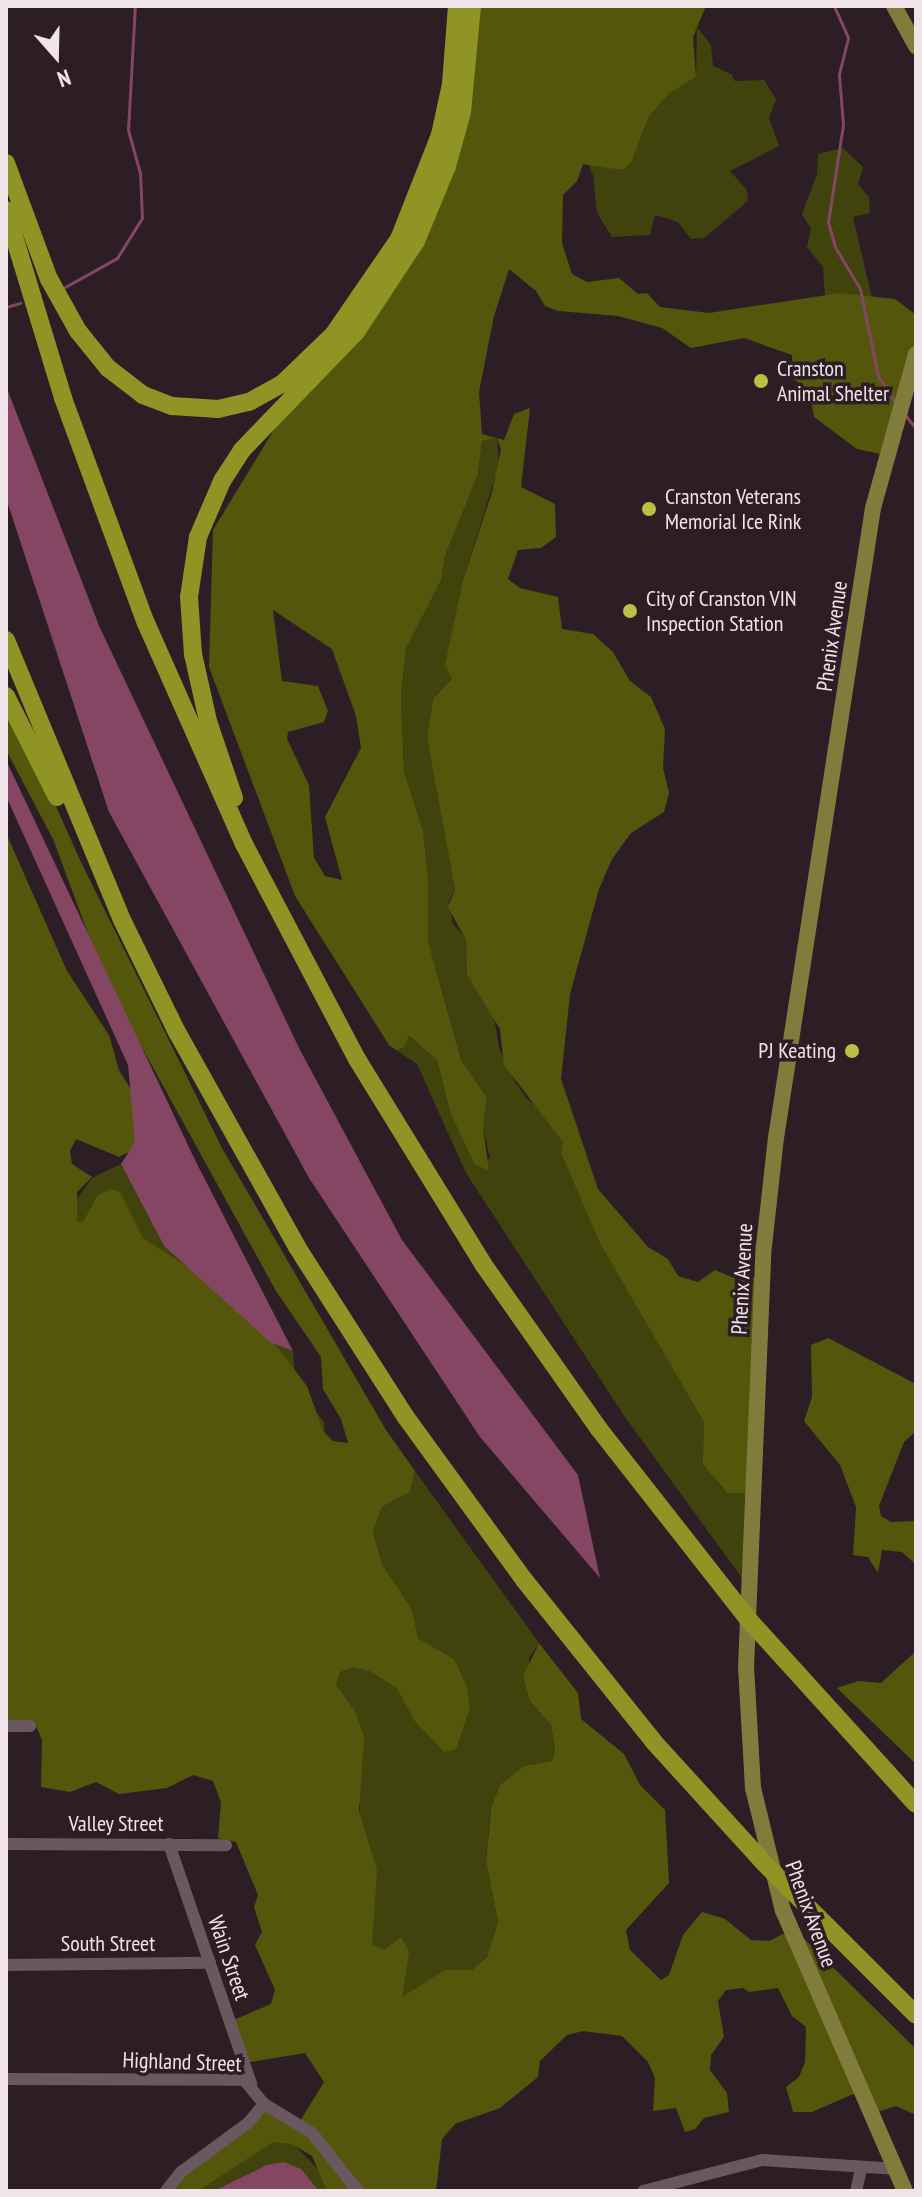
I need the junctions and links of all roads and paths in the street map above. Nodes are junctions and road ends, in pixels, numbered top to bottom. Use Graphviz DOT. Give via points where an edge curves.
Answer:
graph roads {
  1 [pos="457,6"];
  2 [pos="472,6"];
  3 [pos="894,6"];
  4 [pos="916,46"];
  5 [pos="6,163"];
  6 [pos="6,210"];
  7 [pos="916,354"];
  8 [pos="6,640"];
  9 [pos="6,696"];
  10 [pos="280,916"];
  11 [pos="123,922"];
  12 [pos="6,1726"];
  13 [pos="30,1726"];
  14 [pos="916,1804"];
  15 [pos="6,1844"];
  16 [pos="169,1844"];
  17 [pos="226,1845"];
  18 [pos="210,1963"];
  19 [pos="6,1965"];
  20 [pos="916,2015"];
  21 [pos="6,2079"];
  22 [pos="251,2084"];
  23 [pos="264,2104"];
  24 [pos="897,2169"];
  25 [pos="861,2170"];
  26 [pos="166,2191"];
  27 [pos="356,2191"];
  28 [pos="643,2191"];
  29 [pos="856,2191"];
  30 [pos="905,2191"];
  1 -- 5 [label="highway" via="443,123 399,239 333,335 282,384 249,402 218,409 172,406 143,395 108,368 56,293"];
  2 -- 10 [label="highway" via="462,112 447,166 416,241 356,332 242,450 214,497 194,556 190,616 202,698"];
  3 -- 4 [label="main road"];
  6 -- 10 [label="highway" via="54,372 132,588 210,772"];
  7 -- 24 [label="main road, Phenix Avenue" via="873,508 776,1138 764,1246 746,1667 748,1737 762,1841 783,1911"];
  8 -- 11 [label="highway"];
  9 -- 11 [label="highway" via="80,849"];
  10 -- 14 [label="highway" via="418,1163 552,1364 749,1620"];
  11 -- 20 [label="highway" via="196,1069 297,1247 452,1484 680,1771"];
  12 -- 13 [label="street"];
  15 -- 16 [label="street, Valley Street"];
  16 -- 17 [label="street, Valley Street"];
  16 -- 18 [label="street, Wain Street"];
  18 -- 19 [label="street, South Street"];
  18 -- 22 [label="street, Wain Street"];
  21 -- 22 [label="street, Highland Street"];
  22 -- 23 [label="street, Highland Street"];
  23 -- 26 [label="street" via="248,2123 181,2172"];
  23 -- 27 [label="street, Highland Street" via="312,2133"];
  24 -- 25 [label="street"];
  24 -- 30 [label="main road, Phenix Avenue"];
  25 -- 28 [label="street" via="762,2160"];
  25 -- 29 [label="street"];
}
